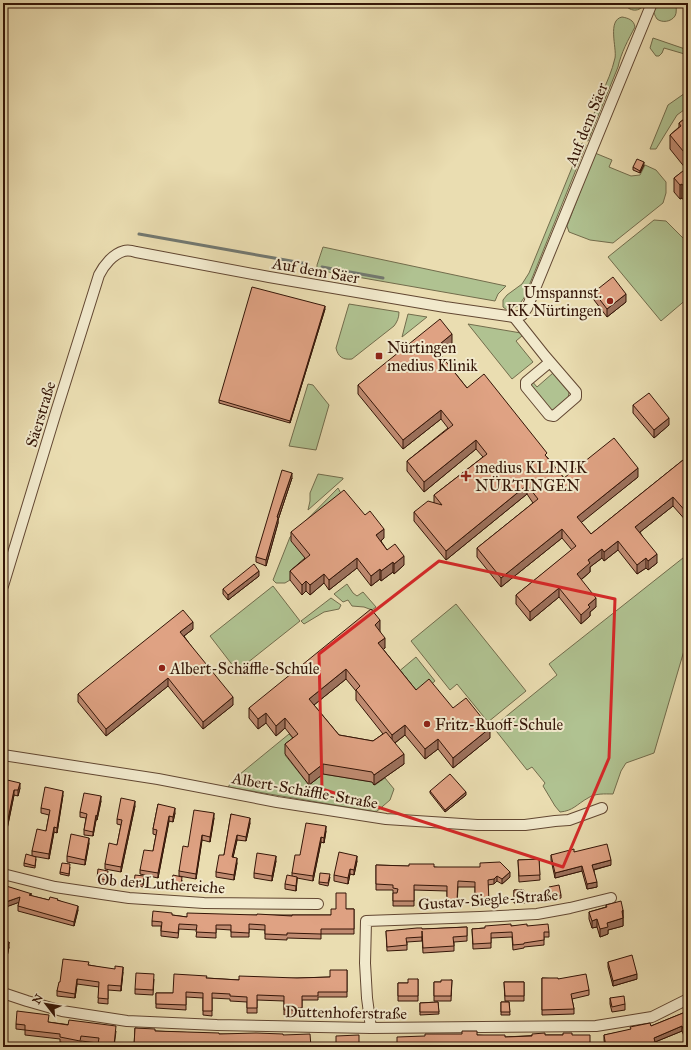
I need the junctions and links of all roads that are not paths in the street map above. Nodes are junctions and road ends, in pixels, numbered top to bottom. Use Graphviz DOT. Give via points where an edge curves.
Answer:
graph roads {
  1 [pos="652,3"];
  2 [pos="115,256"];
  3 [pos="514,317"];
  4 [pos="550,362"];
  5 [pos="3,586"];
  6 [pos="3,754"];
  7 [pos="602,808"];
  8 [pos="3,874"];
  9 [pos="611,898"];
  10 [pos="318,904"];
  11 [pos="3,993"];
  12 [pos="688,999"];
  13 [pos="371,1028"];
  1 -- 3 [label="street, Auf dem Säer" via="527,308 522,315"];
  2 -- 3 [label="street, Auf dem Säer" via="125,251 136,252 262,276"];
  2 -- 5 [label="street, Säerstraße" via="102,268 99,275"];
  3 -- 4 [label="street"];
  4 -- 4 [label="street" via="526,382 526,387 549,415 554,416 576,397 576,392"];
  6 -- 7 [label="street, Albert-Schäffle-Straße" via="382,819 525,825 569,820"];
  8 -- 10 [label="street, Ob der Luthereiche" via="55,887 129,898 204,903"];
  9 -- 13 [label="street, Gustav-Siegle-Straße" via="536,914 366,921 364,963"];
  11 -- 13 [label="street, Duttenhoferstraße" via="62,1011 127,1021"];
  12 -- 13 [label="street, Duttenhoferstraße" via="652,1017 596,1026"];
}
